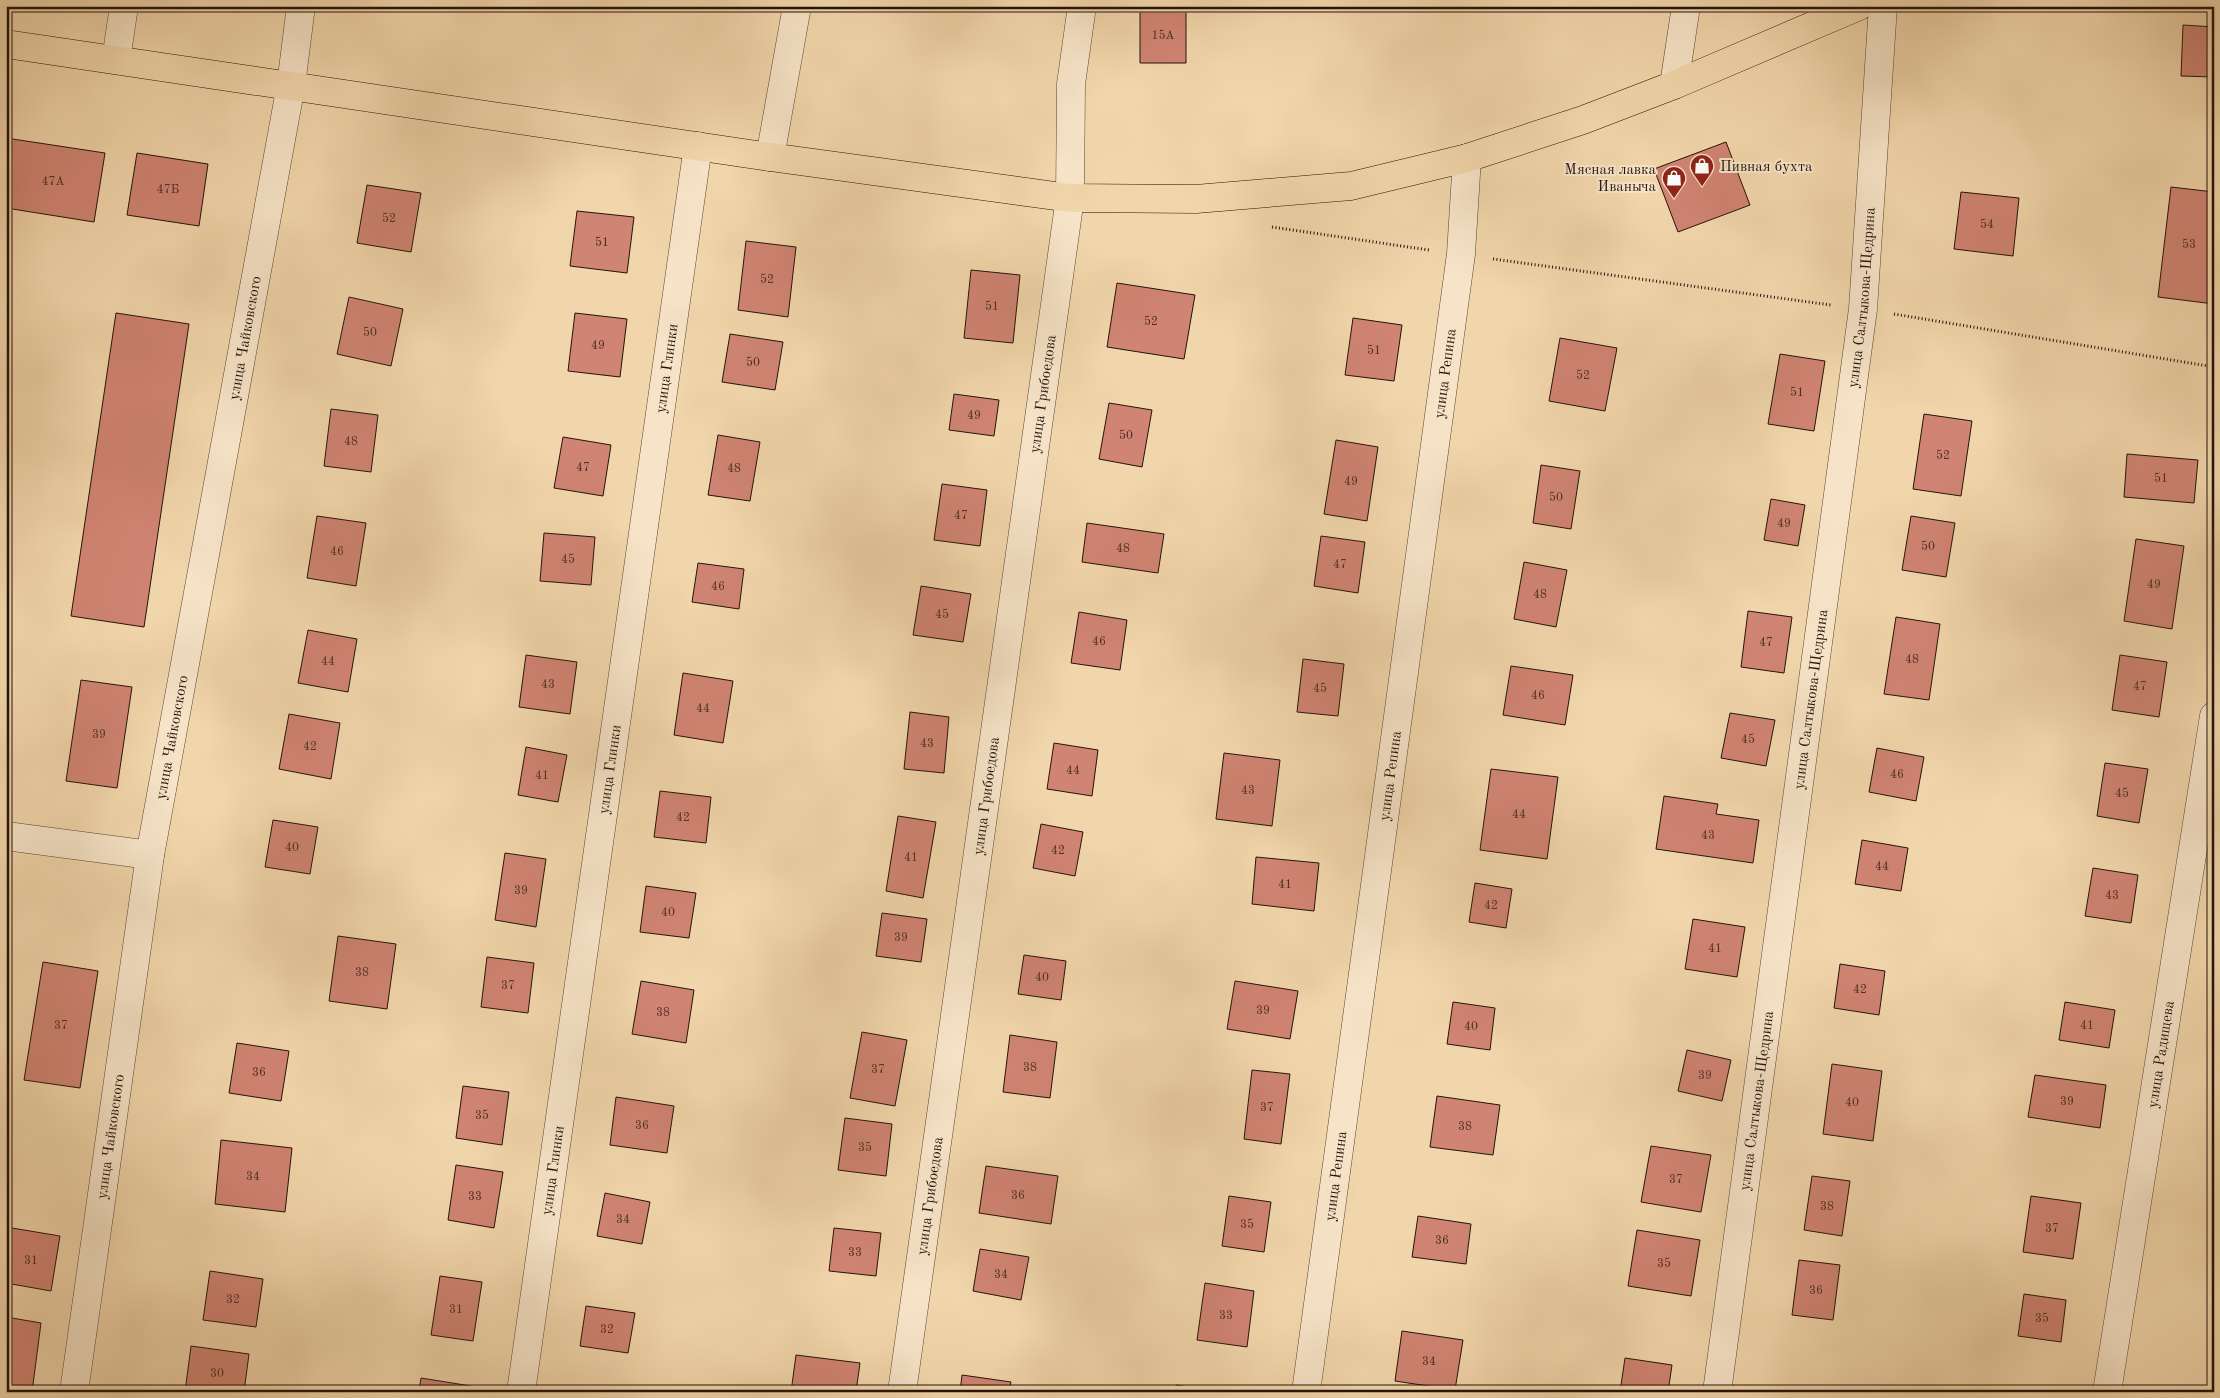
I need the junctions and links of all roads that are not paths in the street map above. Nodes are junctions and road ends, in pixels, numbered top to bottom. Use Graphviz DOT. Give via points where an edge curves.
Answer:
graph roads {
  1 [pos="124,6"];
  2 [pos="301,6"];
  3 [pos="797,6"];
  4 [pos="1082,6"];
  5 [pos="1686,6"];
  6 [pos="1859,6"];
  7 [pos="1883,6"];
  8 [pos="6,44"];
  9 [pos="116,60"];
  10 [pos="290,85"];
  11 [pos="1674,85"];
  12 [pos="698,146"];
  13 [pos="770,158"];
  14 [pos="1467,158"];
  15 [pos="1070,198"];
  16 [pos="2214,716"];
  17 [pos="6,836"];
  18 [pos="150,855"];
  19 [pos="74,1392"];
  20 [pos="521,1392"];
  21 [pos="902,1392"];
  22 [pos="1306,1392"];
  23 [pos="1717,1392"];
  24 [pos="2106,1392"];
  1 -- 9 [label="street"];
  2 -- 10 [label="street, улица Чайковского"];
  3 -- 13 [label="street"];
  4 -- 15 [label="street, улица Грибоедова" via="1071,84"];
  5 -- 11 [label="street"];
  6 -- 11 [label="main road"];
  7 -- 23 [label="street, улица Салтыкова-Щедрина" via="1863,310"];
  8 -- 9 [label="main road"];
  9 -- 10 [label="main road"];
  10 -- 12 [label="main road"];
  10 -- 18 [label="street, улица Чайковского"];
  11 -- 14 [label="main road" via="1583,120"];
  12 -- 13 [label="main road"];
  12 -- 20 [label="street, улица Глинки"];
  13 -- 15 [label="main road"];
  14 -- 15 [label="main road" via="1351,186 1196,199"];
  14 -- 22 [label="street, улица Репина" via="1461,254"];
  15 -- 21 [label="street, улица Грибоедова"];
  16 -- 24 [label="street, улица Радищева"];
  17 -- 18 [label="street"];
  18 -- 19 [label="street, улица Чайковского"];
}
